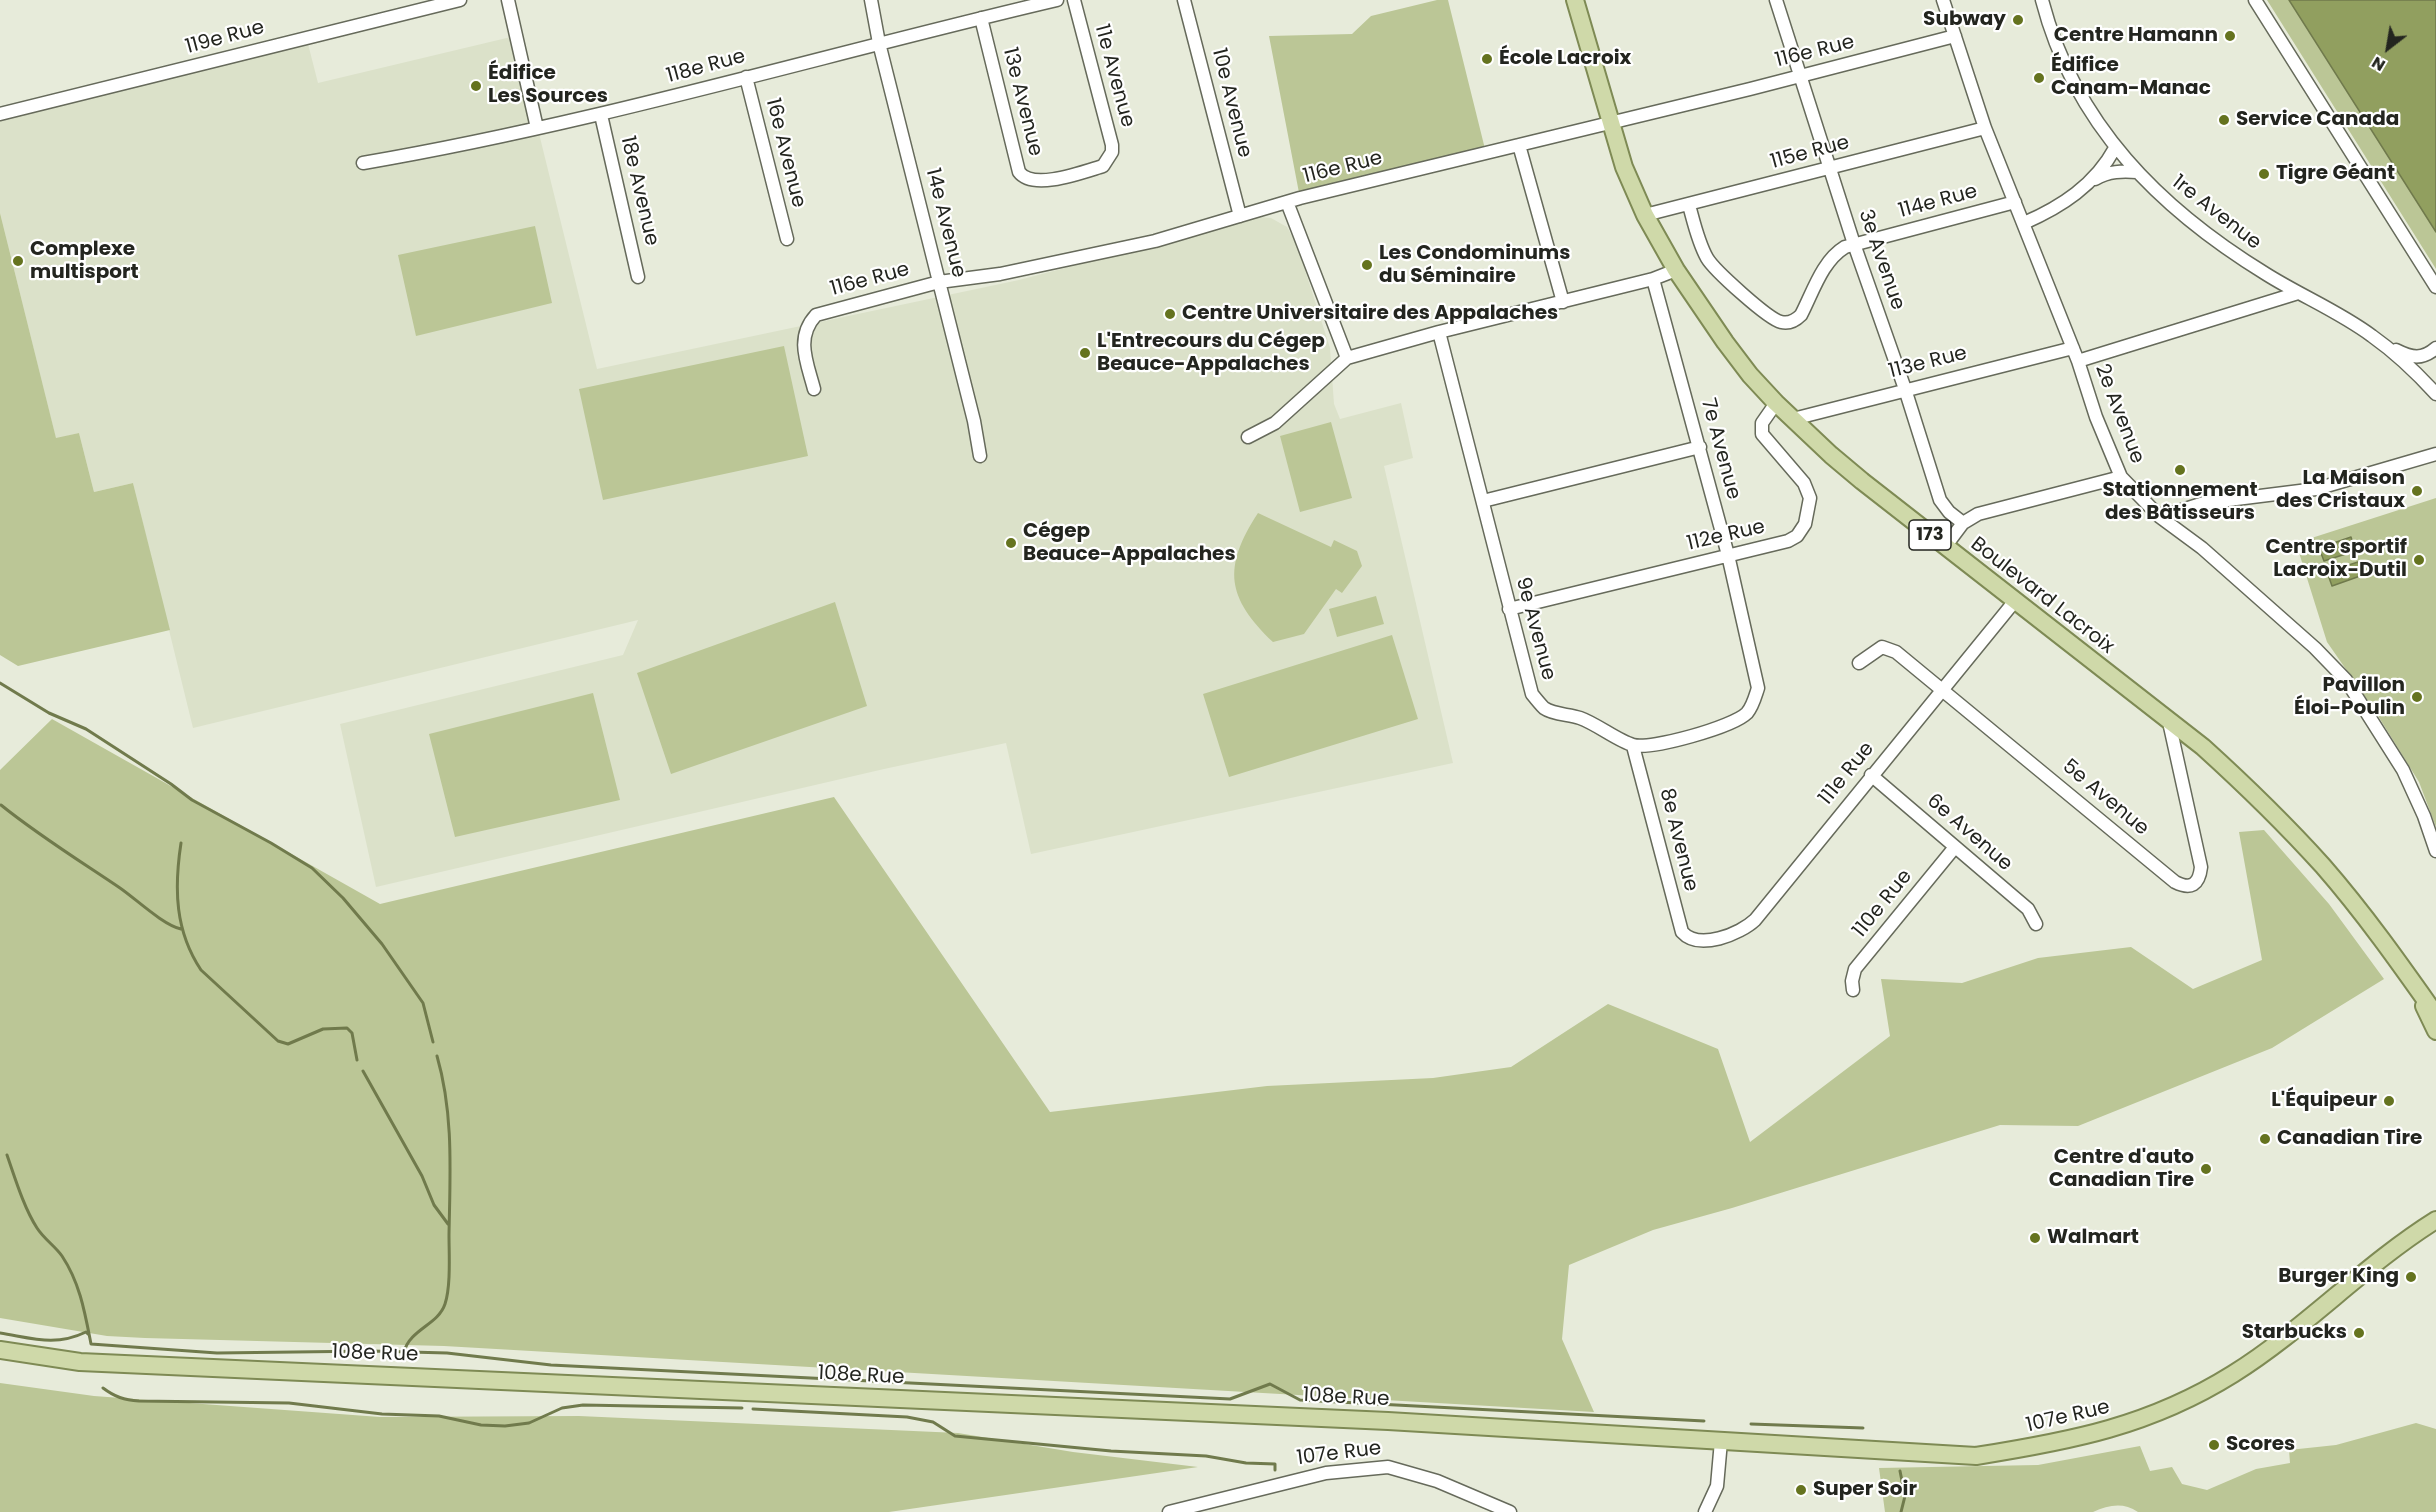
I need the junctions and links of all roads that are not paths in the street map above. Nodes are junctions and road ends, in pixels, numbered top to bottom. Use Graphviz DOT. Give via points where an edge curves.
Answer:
graph roads {
  1 [pos="460,0"];
  2 [pos="508,0"];
  3 [pos="871,0"];
  4 [pos="1057,0"];
  5 [pos="1074,0"];
  6 [pos="1184,0"];
  7 [pos="1575,0"];
  8 [pos="1776,0"];
  9 [pos="1943,0"];
  10 [pos="2042,0"];
  11 [pos="2254,0"];
  12 [pos="981,18"];
  13 [pos="1955,36"];
  14 [pos="879,43"];
  15 [pos="1802,76"];
  16 [pos="746,77"];
  17 [pos="0,114"];
  18 [pos="601,115"];
  19 [pos="1612,123"];
  20 [pos="537,128"];
  21 [pos="1985,128"];
  22 [pos="1519,145"];
  23 [pos="2115,148"];
  24 [pos="363,163"];
  25 [pos="1830,168"];
  26 [pos="2137,172"];
  27 [pos="1075,174"];
  28 [pos="2089,182"];
  29 [pos="1287,202"];
  30 [pos="2015,202"];
  31 [pos="1689,205"];
  32 [pos="1645,214"];
  33 [pos="1240,216"];
  34 [pos="2024,223"];
  35 [pos="787,239"];
  36 [pos="1854,244"];
  37 [pos="1676,270"];
  38 [pos="638,277"];
  39 [pos="1653,279"];
  40 [pos="939,282"];
  41 [pos="2436,286"];
  42 [pos="2298,293"];
  43 [pos="1563,302"];
  44 [pos="1439,332"];
  45 [pos="2372,336"];
  46 [pos="2073,348"];
  47 [pos="2436,348"];
  48 [pos="1347,358"];
  49 [pos="2078,361"];
  50 [pos="814,389"];
  51 [pos="1905,389"];
  52 [pos="2436,394"];
  53 [pos="1776,403"];
  54 [pos="1793,419"];
  55 [pos="1248,437"];
  56 [pos="1700,447"];
  57 [pos="2436,454"];
  58 [pos="980,456"];
  59 [pos="2121,477"];
  60 [pos="1483,501"];
  61 [pos="2160,518"];
  62 [pos="1963,523"];
  63 [pos="1945,547"];
  64 [pos="1728,555"];
  65 [pos="2014,602"];
  66 [pos="1509,609"];
  67 [pos="1859,663"];
  68 [pos="1942,689"];
  69 [pos="2169,722"];
  70 [pos="1633,746"];
  71 [pos="1871,775"];
  72 [pos="1955,847"];
  73 [pos="2436,851"];
  74 [pos="2036,924"];
  75 [pos="1691,939"];
  76 [pos="2412,981"];
  77 [pos="1853,990"];
  78 [pos="2434,1010"];
  79 [pos="2436,1031"];
  80 [pos="2436,1220"];
  81 [pos="0,1350"];
  82 [pos="1720,1441"];
  83 [pos="1169,1512"];
  84 [pos="1510,1512"];
  85 [pos="1705,1512"];
  1 -- 17 [label="street, 119e Rue"];
  2 -- 20 [label="street"];
  3 -- 14 [label="street, 14e Avenue"];
  4 -- 12 [label="street, 118e Rue"];
  5 -- 27 [label="street, 11e Avenue" via="1112,145 1103,166"];
  6 -- 33 [label="street, 10e Avenue"];
  7 -- 19 [label="main road, Boulevard Lacroix / 173"];
  8 -- 15 [label="street, 3e Avenue"];
  9 -- 13 [label="street, 2e Avenue"];
  10 -- 23 [label="street, 1re Avenue" via="2074,86"];
  11 -- 41 [label="street"];
  12 -- 14 [label="street, 118e Rue"];
  12 -- 27 [label="street, 13e Avenue" via="1022,177 1033,181"];
  13 -- 15 [label="street, 116e Rue"];
  13 -- 21 [label="street, 2e Avenue"];
  14 -- 16 [label="street, 118e Rue"];
  14 -- 40 [label="street, 14e Avenue"];
  15 -- 19 [label="street, 116e Rue"];
  15 -- 25 [label="street, 3e Avenue"];
  16 -- 18 [label="street, 118e Rue"];
  16 -- 35 [label="street, 16e Avenue"];
  18 -- 20 [label="street, 118e Rue"];
  18 -- 38 [label="street, 18e Avenue"];
  19 -- 22 [label="street, 116e Rue"];
  19 -- 32 [label="main road, Boulevard Lacroix / 173" via="1624,167"];
  20 -- 24 [label="street, 118e Rue"];
  21 -- 25 [label="street, 115e Rue"];
  21 -- 30 [label="street, 2e Avenue"];
  22 -- 29 [label="street, 116e Rue"];
  22 -- 43 [label="street"];
  23 -- 26 [label="street, 1re Avenue"];
  23 -- 28 [label="street"];
  25 -- 31 [label="street, 115e Rue"];
  25 -- 36 [label="street, 3e Avenue"];
  26 -- 28 [label="street" via="2104,174"];
  26 -- 42 [label="street, 1re Avenue" via="2175,209 2241,258"];
  28 -- 34 [label="street" via="2054,210"];
  29 -- 33 [label="street, 116e Rue"];
  29 -- 48 [label="street"];
  30 -- 34 [label="street, 2e Avenue"];
  30 -- 36 [label="street, 114e Rue"];
  31 -- 32 [label="street, 115e Rue"];
  31 -- 36 [label="street, 114e Rue" via="1709,261 1781,322 1792,322 1801,315 1827,263 1837,252"];
  32 -- 37 [label="main road, Boulevard Lacroix / 173"];
  33 -- 40 [label="street, 116e Rue" via="1146,243 1000,274"];
  34 -- 46 [label="street, 2e Avenue"];
  36 -- 51 [label="street, 3e Avenue"];
  37 -- 39 [label="street"];
  37 -- 53 [label="main road, Boulevard Lacroix / 173" via="1725,342"];
  39 -- 43 [label="street"];
  39 -- 56 [label="street, 7e Avenue"];
  40 -- 50 [label="street, 116e Rue" via="816,315 808,324 804,339"];
  40 -- 58 [label="street, 14e Avenue"];
  42 -- 45 [label="street, 1re Avenue"];
  42 -- 49 [label="street"];
  43 -- 44 [label="street"];
  44 -- 48 [label="street"];
  44 -- 60 [label="street, 9e Avenue"];
  45 -- 47 [label="street" via="2408,356 2426,356"];
  45 -- 52 [label="street, 1re Avenue"];
  46 -- 49 [label="street, 2e Avenue"];
  46 -- 51 [label="street, 113e Rue"];
  48 -- 55 [label="street" via="1275,423"];
  49 -- 59 [label="street, 2e Avenue"];
  51 -- 54 [label="street, 113e Rue"];
  51 -- 62 [label="street, 3e Avenue" via="1940,500"];
  53 -- 54 [label="main road, Boulevard Lacroix / 173"];
  53 -- 64 [label="street, 112e Rue" via="1762,423 1762,434 1804,483 1810,506 1805,524 1788,542"];
  54 -- 63 [label="main road, Boulevard Lacroix / 173" via="1831,455"];
  56 -- 60 [label="street"];
  56 -- 64 [label="street, 7e Avenue"];
  57 -- 61 [label="street" via="2316,489 2204,503"];
  59 -- 61 [label="street, 2e Avenue"];
  59 -- 62 [label="street" via="1978,514"];
  60 -- 66 [label="street, 9e Avenue"];
  61 -- 73 [label="street, 2e Avenue" via="2202,548 2346,680 2403,770"];
  62 -- 63 [label="street"];
  63 -- 65 [label="main road, Boulevard Lacroix / 173"];
  64 -- 66 [label="street, 112e Rue"];
  64 -- 70 [label="street, 7e Avenue" via="1758,688 1754,701 1746,713 1726,725 1658,744"];
  65 -- 68 [label="street, 111e Rue"];
  65 -- 69 [label="main road, Boulevard Lacroix / 173"];
  66 -- 70 [label="street, 9e Avenue" via="1527,681 1540,703 1546,709 1599,726"];
  67 -- 68 [label="street, 5e Avenue" via="1882,647 1890,648"];
  68 -- 69 [label="street, 5e Avenue" via="2185,887 2197,882 2201,867"];
  68 -- 71 [label="street, 111e Rue"];
  69 -- 76 [label="main road, Boulevard Lacroix / 173" via="2203,747 2324,867"];
  70 -- 75 [label="street, 8e Avenue" via="1678,922"];
  71 -- 72 [label="street, 6e Avenue"];
  71 -- 75 [label="street, 111e Rue" via="1747,927 1720,938"];
  72 -- 74 [label="street, 6e Avenue" via="2028,909"];
  72 -- 77 [label="street, 110e Rue" via="1855,969"];
  76 -- 78 [label="main road, Boulevard Lacroix"];
  76 -- 79 [label="main road, Boulevard Lacroix / 173"];
  80 -- 82 [label="main road, 107e Rue" via="2234,1373 2147,1418 2112,1430 1976,1456"];
  81 -- 82 [label="main road, 108e Rue" via="80,1362 1388,1421"];
  82 -- 85 [label="street" via="1717,1486"];
  83 -- 84 [label="street, 107e Rue" via="1326,1473 1388,1467 1416,1473"];
}
